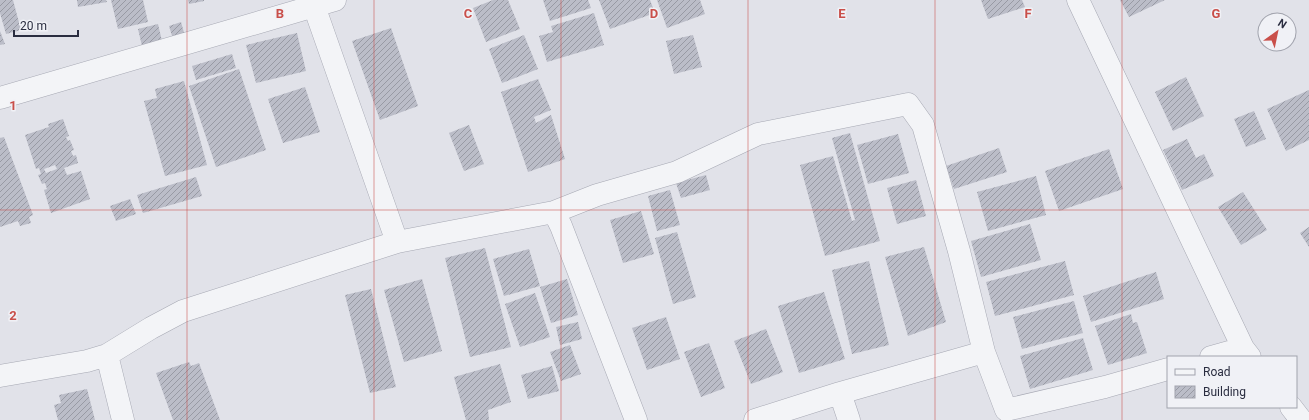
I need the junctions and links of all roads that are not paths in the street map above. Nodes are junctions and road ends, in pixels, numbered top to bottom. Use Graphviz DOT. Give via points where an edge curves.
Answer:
graph roads {
  1 [pos="335,0"];
  2 [pos="1078,0"];
  3 [pos="314,6"];
  4 [pos="0,98"];
  5 [pos="554,212"];
  6 [pos="397,242"];
  7 [pos="984,352"];
  8 [pos="1247,352"];
  9 [pos="107,355"];
  10 [pos="1218,356"];
  11 [pos="1167,369"];
  12 [pos="0,376"];
  13 [pos="840,394"];
  14 [pos="1292,408"];
  15 [pos="1007,415"];
  16 [pos="123,420"];
  17 [pos="636,420"];
  18 [pos="755,420"];
  19 [pos="849,420"];
  20 [pos="1301,420"];
  1 -- 3 [label="street"];
  2 -- 8 [label="street"];
  3 -- 4 [label="street"];
  3 -- 6 [label="street"];
  5 -- 6 [label="street"];
  5 -- 7 [label="street" via="597,195 677,172 758,134 908,104 923,124"];
  5 -- 17 [label="street"];
  6 -- 9 [label="street" via="183,312"];
  7 -- 13 [label="street"];
  7 -- 15 [label="street"];
  8 -- 10 [label="street"];
  9 -- 12 [label="street" via="87,361"];
  9 -- 16 [label="street"];
  11 -- 15 [label="street"];
  13 -- 18 [label="street"];
  13 -- 19 [label="street"];
  14 -- 20 [label="street"];
}
